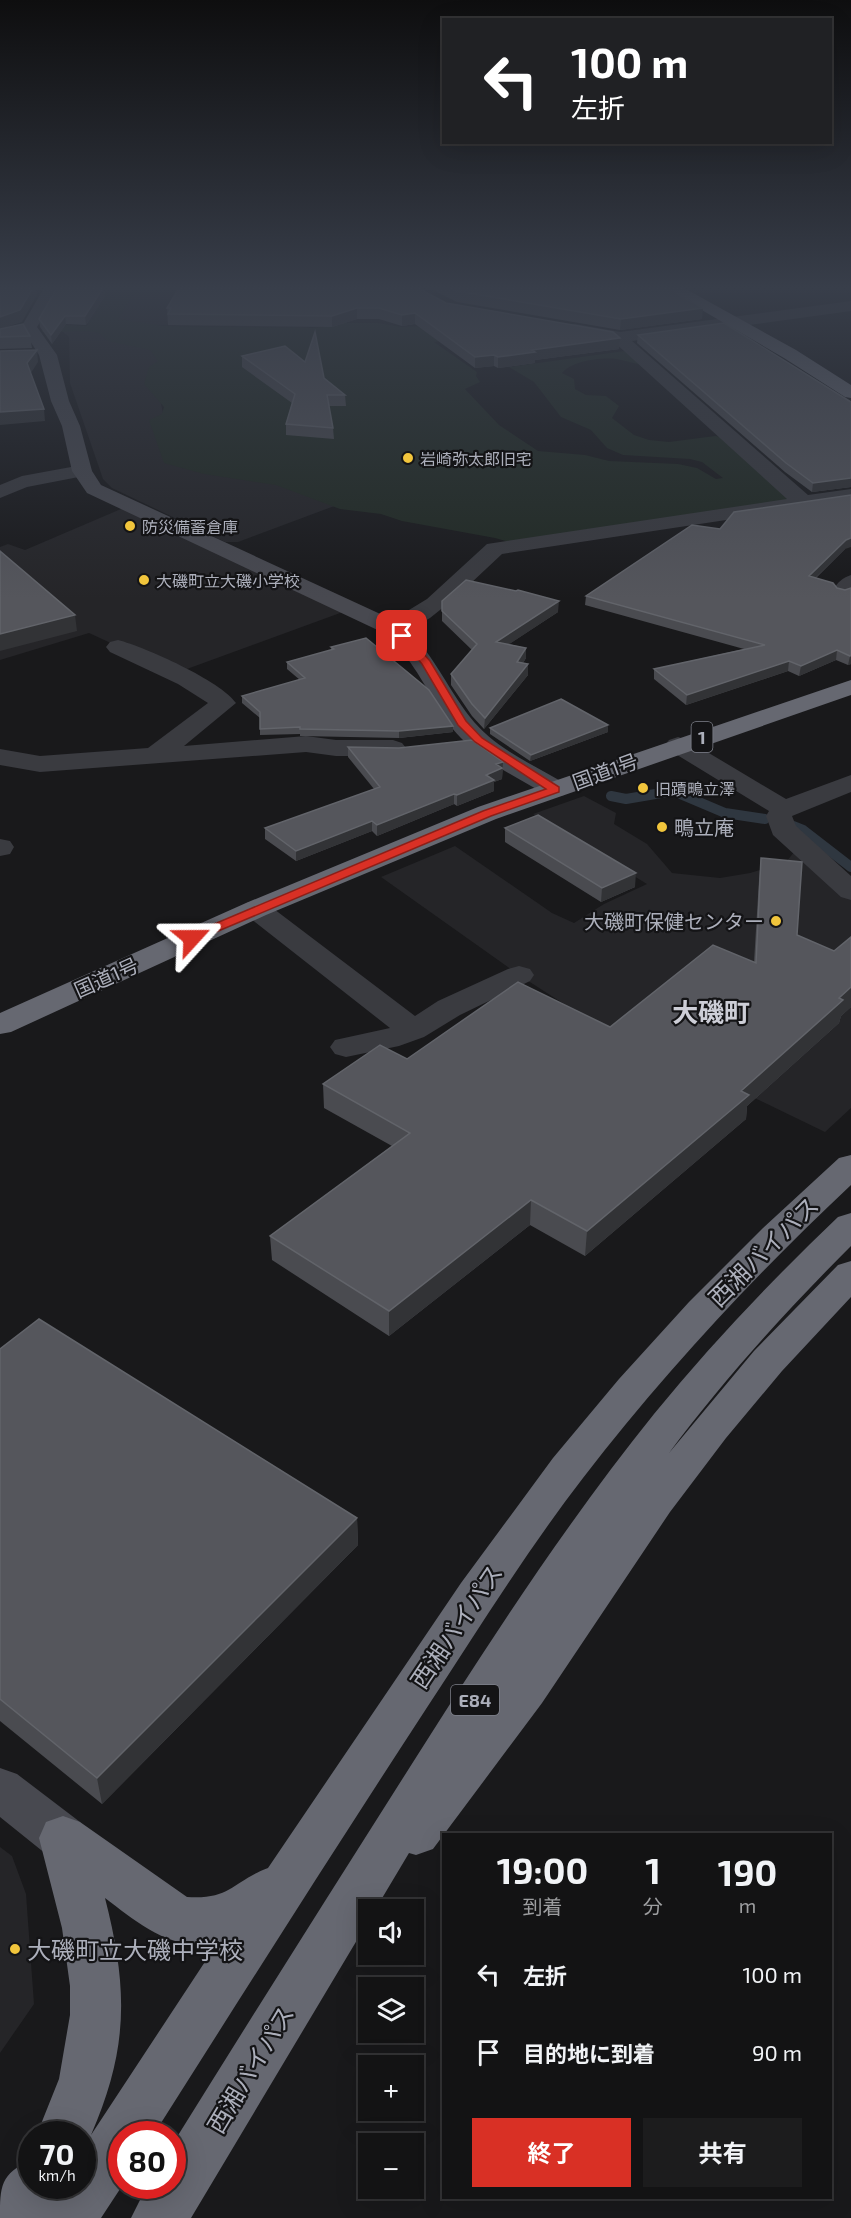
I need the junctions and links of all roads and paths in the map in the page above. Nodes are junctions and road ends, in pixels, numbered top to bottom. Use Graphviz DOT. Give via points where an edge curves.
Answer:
graph roads {
  1 [pos="58,392"];
  2 [pos="679,392"];
  3 [pos="82,471"];
  4 [pos="0,492"];
  5 [pos="851,495"];
  6 [pos="803,502"];
  7 [pos="394,629"];
  8 [pos="118,648"];
  9 [pos="851,687"];
  10 [pos="478,740"];
  11 [pos="450,744"];
  12 [pos="678,745"];
  13 [pos="419,746"];
  14 [pos="154,756"];
  15 [pos="0,757"];
  16 [pos="851,783"];
  17 [pos="555,789"];
  18 [pos="784,809"];
  19 [pos="851,891"];
  20 [pos="256,909"];
  21 [pos="519,975"];
  22 [pos="0,1025"];
  23 [pos="413,1029"];
  24 [pos="346,1047"];
  25 [pos="851,1166"];
  26 [pos="851,1225"];
  27 [pos="851,1274"];
  28 [pos="0,1789"];
  29 [pos="63,1838"];
  30 [pos="294,1871"];
  31 [pos="307,1976"];
  32 [pos="69,2121"];
  33 [pos="131,2121"];
  34 [pos="108,2157"];
  35 [pos="26,2199"];
  36 [pos="13,2218"];
  37 [pos="69,2218"];
  38 [pos="159,2218"];
  1 -- 3 [label="street"];
  2 -- 6 [label="street"];
  3 -- 4 [label="street" via="22,482"];
  3 -- 7 [label="street" via="94,489 112,499"];
  5 -- 6 [label="street"];
  6 -- 7 [label="street" via="495,549 411,622"];
  7 -- 10 [label="street" via="426,663 462,723"];
  8 -- 14 [label="street" via="176,673 224,703"];
  9 -- 12 [label="highway, 国道1号 / 1"];
  10 -- 11 [label="street"];
  10 -- 17 [label="street"];
  12 -- 17 [label="highway, 国道1号 / 1"];
  12 -- 18 [label="street"];
  13 -- 14 [label="street" via="336,748 306,744"];
  14 -- 15 [label="street" via="40,764"];
  16 -- 18 [label="street"];
  17 -- 20 [label="highway, 国道1号 / 1" via="487,813"];
  18 -- 19 [label="street" via="779,816 783,829"];
  20 -- 22 [label="highway, 国道1号 / 1"];
  20 -- 23 [label="street"];
  21 -- 23 [label="street"];
  23 -- 24 [label="street" via="388,1039"];
  25 -- 30 [label="highway, 西湘バイパス / E84" via="698,1315 569,1467 500,1560"];
  26 -- 31 [label="highway, 西湘バイパス / E84" via="749,1331 623,1484 482,1690"];
  27 -- 31 [label="highway" via="768,1361 655,1501 526,1689"];
  28 -- 29 [label="street"];
  29 -- 30 [label="highway" via="179,1920 206,1922 239,1913"];
  29 -- 32 [label="highway" via="90,1936 98,2014 86,2081"];
  30 -- 33 [label="highway, 西湘バイパス / E84"];
  31 -- 38 [label="highway, 西湘バイパス / E84"];
  34 -- 37 [label="highway, 西湘バイパス / E84"];
  35 -- 36 [label="highway"];
}
